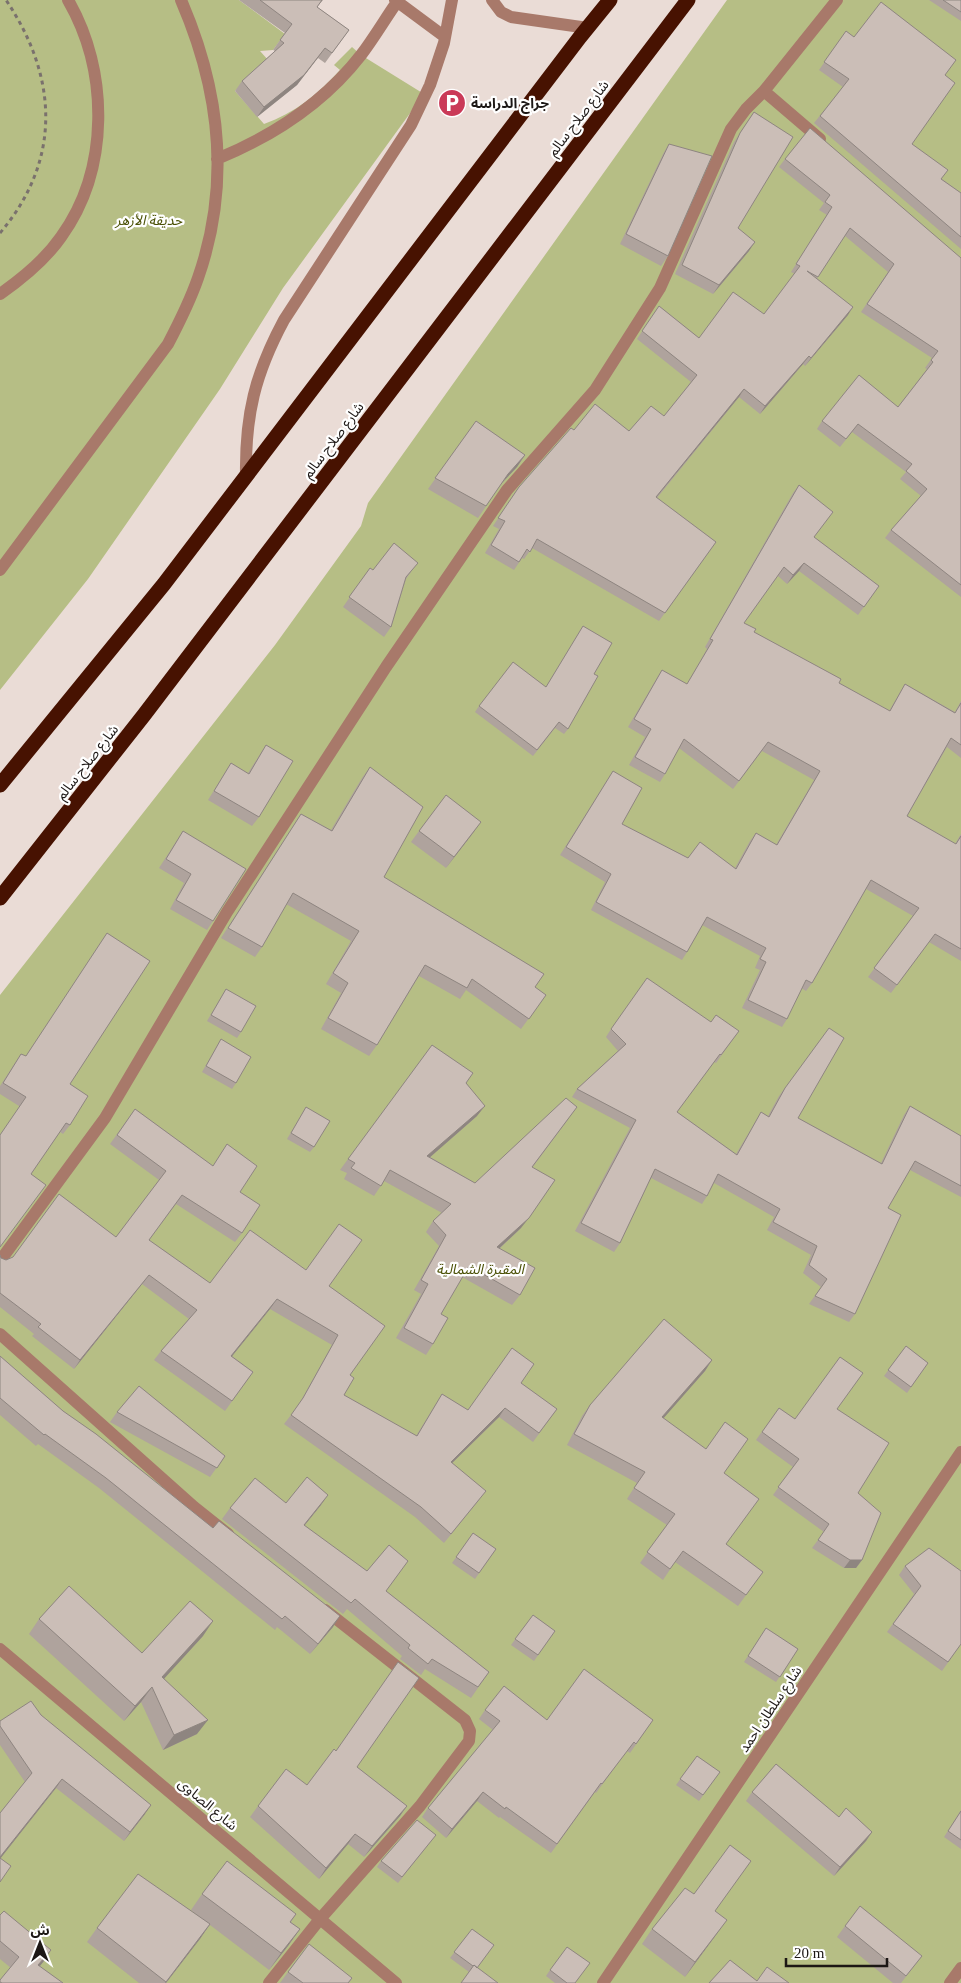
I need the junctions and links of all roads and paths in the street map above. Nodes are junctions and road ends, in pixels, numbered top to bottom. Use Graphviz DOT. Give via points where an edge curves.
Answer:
graph roads {
  1 [pos="6,0"];
  2 [pos="68,0"];
  3 [pos="181,0"];
  4 [pos="452,0"];
  5 [pos="492,0"];
  6 [pos="610,0"];
  7 [pos="688,0"];
  8 [pos="836,0"];
  9 [pos="396,1"];
  10 [pos="588,28"];
  11 [pos="445,37"];
  12 [pos="764,91"];
  13 [pos="832,149"];
  14 [pos="217,159"];
  15 [pos="0,233"];
  16 [pos="0,294"];
  17 [pos="246,476"];
  18 [pos="0,570"];
  19 [pos="0,785"];
  20 [pos="0,898"];
  21 [pos="0,1261"];
  22 [pos="0,1334"];
  23 [pos="961,1452"];
  24 [pos="241,1543"];
  25 [pos="318,1604"];
  26 [pos="0,1649"];
  27 [pos="320,1919"];
  28 [pos="961,1968"];
  29 [pos="269,1983"];
  30 [pos="396,1983"];
  31 [pos="603,1983"];
  32 [pos="950,1983"];
  1 -- 15 [label="path" via="30,41 39,66 47,116 45,144 27,196"];
  2 -- 16 [label="street" via="89,46 96,77 99,110 97,144 90,176 78,208 61,237 39,262"];
  3 -- 14 [label="street" via="205,63 217,134"];
  4 -- 11 [label="street"];
  5 -- 10 [label="street" via="501,12 511,17"];
  6 -- 10 [label="highway"];
  7 -- 20 [label="highway, شارع صلاح سالم" via="144,715"];
  8 -- 12 [label="street"];
  9 -- 11 [label="street"];
  9 -- 14 [label="street" via="361,55 320,99 272,133"];
  10 -- 17 [label="highway"];
  11 -- 17 [label="street" via="430,85 411,125 284,320 270,347 258,375 250,409 245,442"];
  12 -- 13 [label="street"];
  12 -- 21 [label="street" via="731,129 660,288 595,390 508,490 386,666 227,912 105,1118"];
  14 -- 18 [label="street" via="215,207 208,243 185,312 168,344"];
  17 -- 19 [label="highway" via="164,584"];
  22 -- 24 [label="street" via="194,1507"];
  23 -- 31 [label="street, شارع سلطان احمد"];
  25 -- 27 [label="street" via="465,1720 470,1730 470,1741 420,1806"];
  26 -- 27 [label="street, شارع الصاوى"];
  27 -- 29 [label="street"];
  27 -- 30 [label="street, شارع الصاوى"];
  28 -- 32 [label="street"];
}
